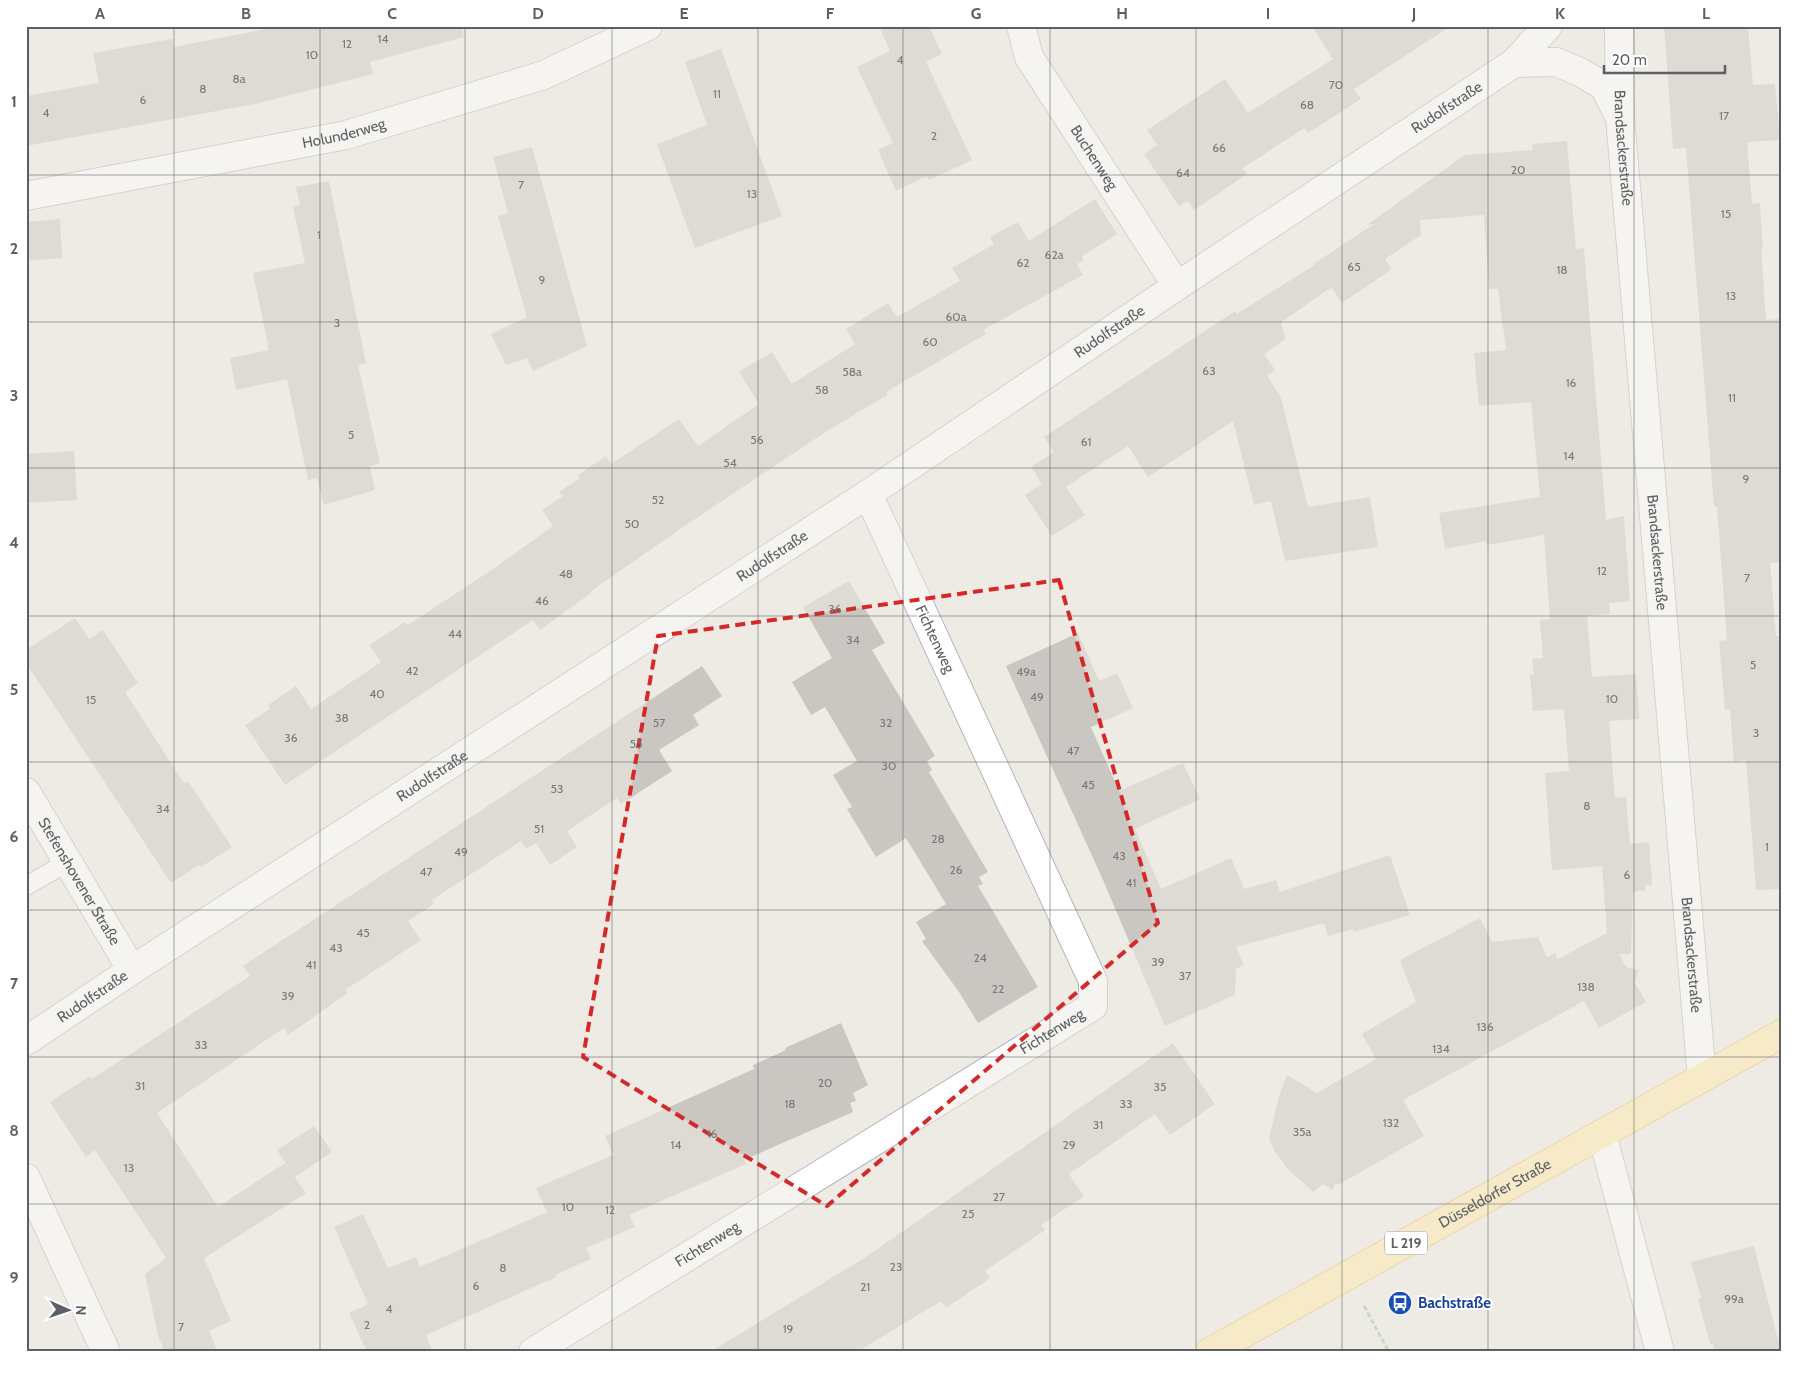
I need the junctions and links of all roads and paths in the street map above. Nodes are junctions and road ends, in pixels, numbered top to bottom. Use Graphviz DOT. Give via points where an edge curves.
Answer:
graph roads {
  1 [pos="648,26"];
  2 [pos="1021,26"];
  3 [pos="1548,26"];
  4 [pos="1619,26"];
  5 [pos="1514,63"];
  6 [pos="1620,117"];
  7 [pos="26,196"];
  8 [pos="1177,286"];
  9 [pos="868,494"];
  10 [pos="26,792"];
  11 [pos="68,862"];
  12 [pos="26,886"];
  13 [pos="132,970"];
  14 [pos="1781,1034"];
  15 [pos="26,1041"];
  16 [pos="1702,1078"];
  17 [pos="1602,1134"];
  18 [pos="26,1178"];
  19 [pos="1347,1276"];
  20 [pos="106,1352"];
  21 [pos="533,1352"];
  22 [pos="1210,1352"];
  23 [pos="1389,1352"];
  24 [pos="1660,1352"];
  1 -- 7 [label="street, Holunderweg" via="544,75 346,135"];
  2 -- 8 [label="street, Buchenweg" via="1029,58"];
  3 -- 5 [label="street, Rudolfstraße"];
  4 -- 6 [label="street, Brandsackerstraße"];
  5 -- 6 [label="street" via="1556,62 1580,72 1604,86"];
  5 -- 8 [label="street, Rudolfstraße"];
  6 -- 16 [label="street, Brandsackerstraße"];
  8 -- 9 [label="street, Rudolfstraße"];
  9 -- 13 [label="street, Rudolfstraße"];
  9 -- 21 [label="street, Fichtenweg" via="1093,981 1093,1006"];
  10 -- 11 [label="street, Stefenshovener Straße"];
  11 -- 12 [label="lane"];
  11 -- 13 [label="street, Stefenshovener Straße"];
  13 -- 15 [label="street, Rudolfstraße"];
  14 -- 16 [label="main road, Düsseldorfer Straße / L 219"];
  16 -- 17 [label="main road, Düsseldorfer Straße / L 219"];
  17 -- 19 [label="main road, Düsseldorfer Straße / L 219"];
  17 -- 24 [label="street"];
  18 -- 20 [label="street"];
  19 -- 22 [label="main road, Düsseldorfer Straße / L 219"];
  19 -- 23 [label="path"];
}
